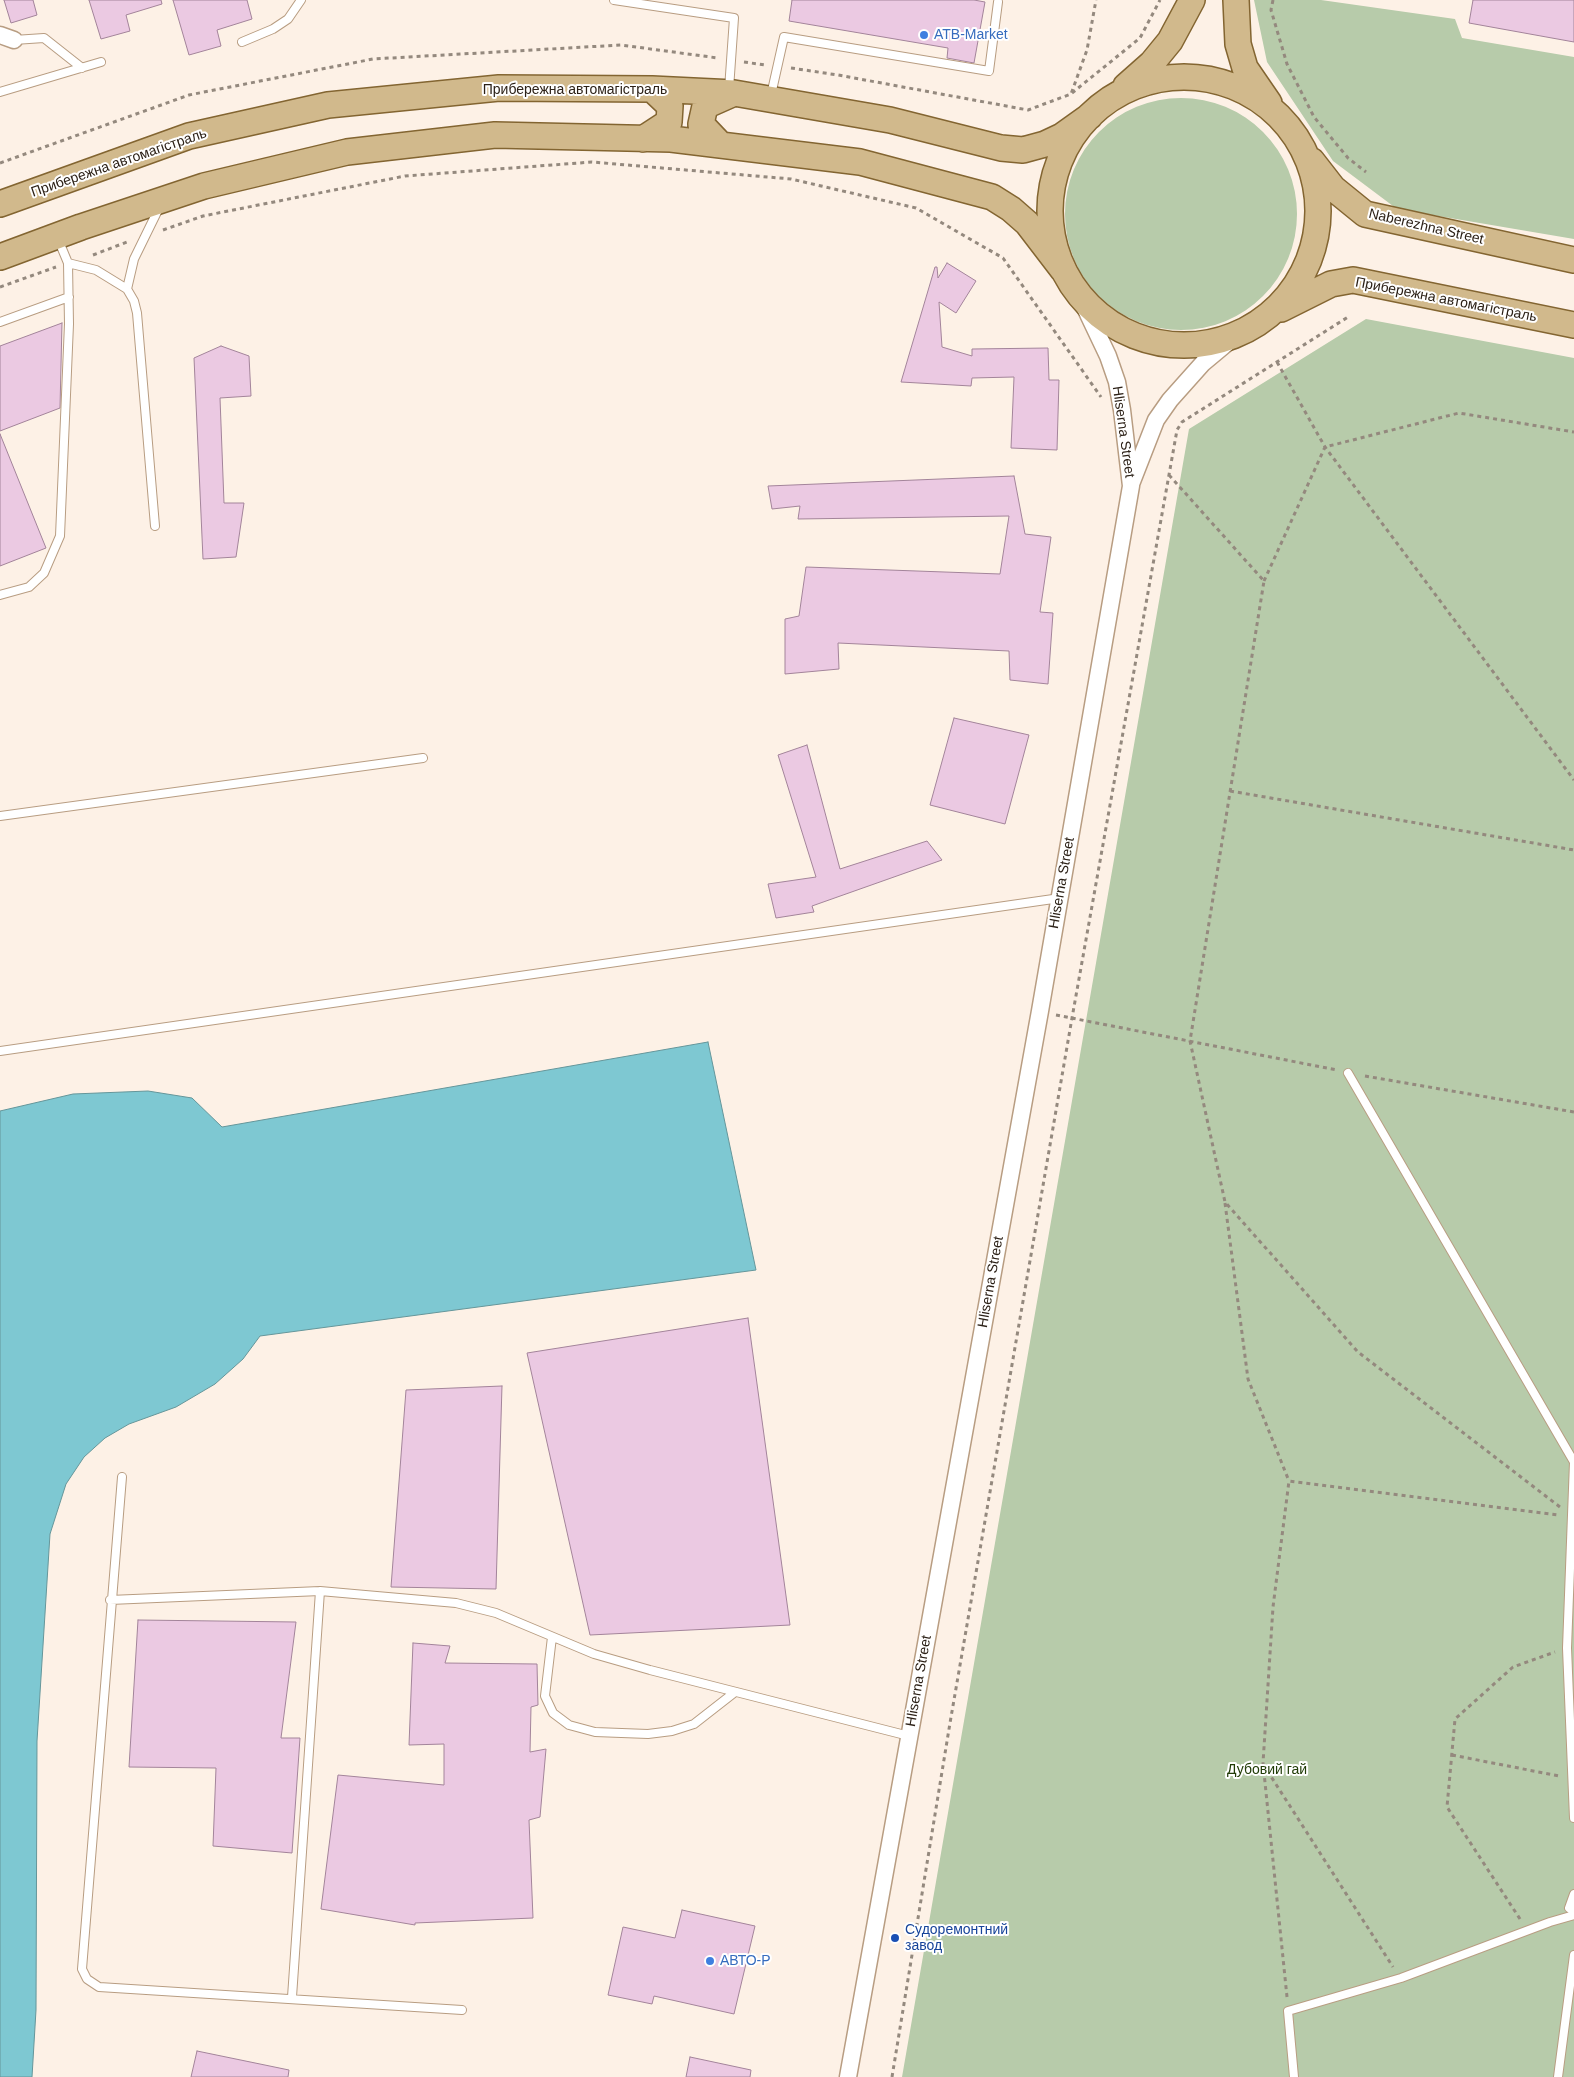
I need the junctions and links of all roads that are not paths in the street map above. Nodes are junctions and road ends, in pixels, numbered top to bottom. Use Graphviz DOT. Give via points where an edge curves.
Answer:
graph roads {
  1 [pos="301,0"];
  2 [pos="614,0"];
  3 [pos="1192,0"];
  4 [pos="1236,0"];
  5 [pos="998,2"];
  6 [pos="7,38"];
  7 [pos="242,42"];
  8 [pos="101,62"];
  9 [pos="82,68"];
  10 [pos="652,88"];
  11 [pos="0,92"];
  12 [pos="732,93"];
  13 [pos="1115,96"];
  14 [pos="770,100"];
  15 [pos="1090,116"];
  16 [pos="1286,124"];
  17 [pos="643,139"];
  18 [pos="719,143"];
  19 [pos="1303,150"];
  20 [pos="164,199"];
  21 [pos="0,204"];
  22 [pos="57,236"];
  23 [pos="0,257"];
  24 [pos="1574,260"];
  25 [pos="68,263"];
  26 [pos="1063,270"];
  27 [pos="127,289"];
  28 [pos="1079,295"];
  29 [pos="69,297"];
  30 [pos="1266,318"];
  31 [pos="0,322"];
  32 [pos="1574,325"];
  33 [pos="1239,334"];
  34 [pos="1131,486"];
  35 [pos="155,526"];
  36 [pos="0,595"];
  37 [pos="423,758"];
  38 [pos="0,816"];
  39 [pos="1060,898"];
  40 [pos="0,1051"];
  41 [pos="1348,1073"];
  42 [pos="122,1477"];
  43 [pos="320,1591"];
  44 [pos="110,1600"];
  45 [pos="552,1637"];
  46 [pos="735,1692"];
  47 [pos="909,1736"];
  48 [pos="1574,1818"];
  49 [pos="1574,1894"];
  50 [pos="1574,1910"];
  51 [pos="1574,1915"];
  52 [pos="1574,1955"];
  53 [pos="292,1997"];
  54 [pos="462,2010"];
  55 [pos="848,2077"];
  56 [pos="1294,2077"];
  57 [pos="1558,2077"];
  1 -- 7 [label="lane" via="288,18 273,29"];
  2 -- 12 [label="lane" via="734,18"];
  3 -- 13 [label="main road" via="1170,42"];
  4 -- 16 [label="main road" via="1238,44 1245,68"];
  5 -- 14 [label="lane" via="989,71 784,37"];
  6 -- 9 [label="lane" via="44,38"];
  8 -- 9 [label="lane"];
  9 -- 11 [label="lane"];
  10 -- 12 [label="main road, Прибережна автомагістраль"];
  10 -- 17 [label="main road" via="670,106 669,122"];
  10 -- 21 [label="main road, Прибережна автомагістраль" via="498,88 328,105 189,136"];
  12 -- 14 [label="main road, Прибережна автомагістраль"];
  12 -- 18 [label="main road" via="705,106 701,124"];
  13 -- 15 [label="main road, Прибережна автомагістраль"];
  13 -- 16 [label="main road, Прибережна автомагістраль" via="1146,83 1176,78 1207,79 1237,88"];
  14 -- 15 [label="main road, Прибережна автомагістраль" via="890,120 1001,148 1023,150 1062,136"];
  15 -- 26 [label="main road, Прибережна автомагістраль" via="1069,142 1055,172 1050,205 1052,230"];
  16 -- 19 [label="main road, Прибережна автомагістраль"];
  17 -- 18 [label="main road, Прибережна автомагістраль"];
  17 -- 20 [label="main road, Прибережна автомагістраль" via="495,135 347,152 204,186"];
  18 -- 26 [label="main road, Прибережна автомагістраль" via="860,162 992,198 1027,224"];
  19 -- 24 [label="main road, Naberezhna Street" via="1333,188 1364,214"];
  19 -- 30 [label="main road, Прибережна автомагістраль" via="1315,187 1318,210 1315,241 1288,296"];
  20 -- 22 [label="main road, Прибережна автомагістраль"];
  20 -- 27 [label="lane" via="143,236"];
  22 -- 23 [label="main road, Прибережна автомагістраль"];
  22 -- 25 [label="lane"];
  25 -- 27 [label="lane" via="96,270"];
  25 -- 29 [label="lane"];
  26 -- 28 [label="main road, Прибережна автомагістраль"];
  27 -- 35 [label="lane" via="137,313"];
  28 -- 33 [label="main road, Прибережна автомагістраль" via="1100,316 1124,332 1152,342 1182,346 1211,343"];
  28 -- 34 [label="street, Hliserna Street" via="1117,382"];
  29 -- 31 [label="lane"];
  29 -- 36 [label="lane" via="60,536 44,573 29,587"];
  30 -- 32 [label="main road, Прибережна автомагістраль" via="1324,287 1353,280"];
  30 -- 33 [label="main road, Прибережна автомагістраль"];
  33 -- 34 [label="street, Hliserna Street" via="1203,363 1170,400 1156,420"];
  34 -- 39 [label="street, Hliserna Street"];
  37 -- 38 [label="lane"];
  39 -- 40 [label="lane"];
  39 -- 47 [label="street, Hliserna Street"];
  41 -- 48 [label="lane" via="1574,1462 1567,1648"];
  42 -- 44 [label="lane"];
  43 -- 44 [label="lane"];
  43 -- 45 [label="lane" via="456,1603 496,1614"];
  43 -- 53 [label="lane"];
  44 -- 53 [label="lane" via="82,1969 87,1979 99,1987"];
  45 -- 46 [label="lane" via="594,1654"];
  45 -- 46 [label="lane" via="545,1696 553,1713 569,1725 595,1732 648,1734 672,1731 694,1724"];
  46 -- 47 [label="lane"];
  47 -- 55 [label="street, Hliserna Street"];
  49 -- 50 [label="lane" via="1569,1908"];
  51 -- 56 [label="lane" via="1400,1978 1288,2011"];
  52 -- 57 [label="lane"];
  53 -- 54 [label="lane"];
}
